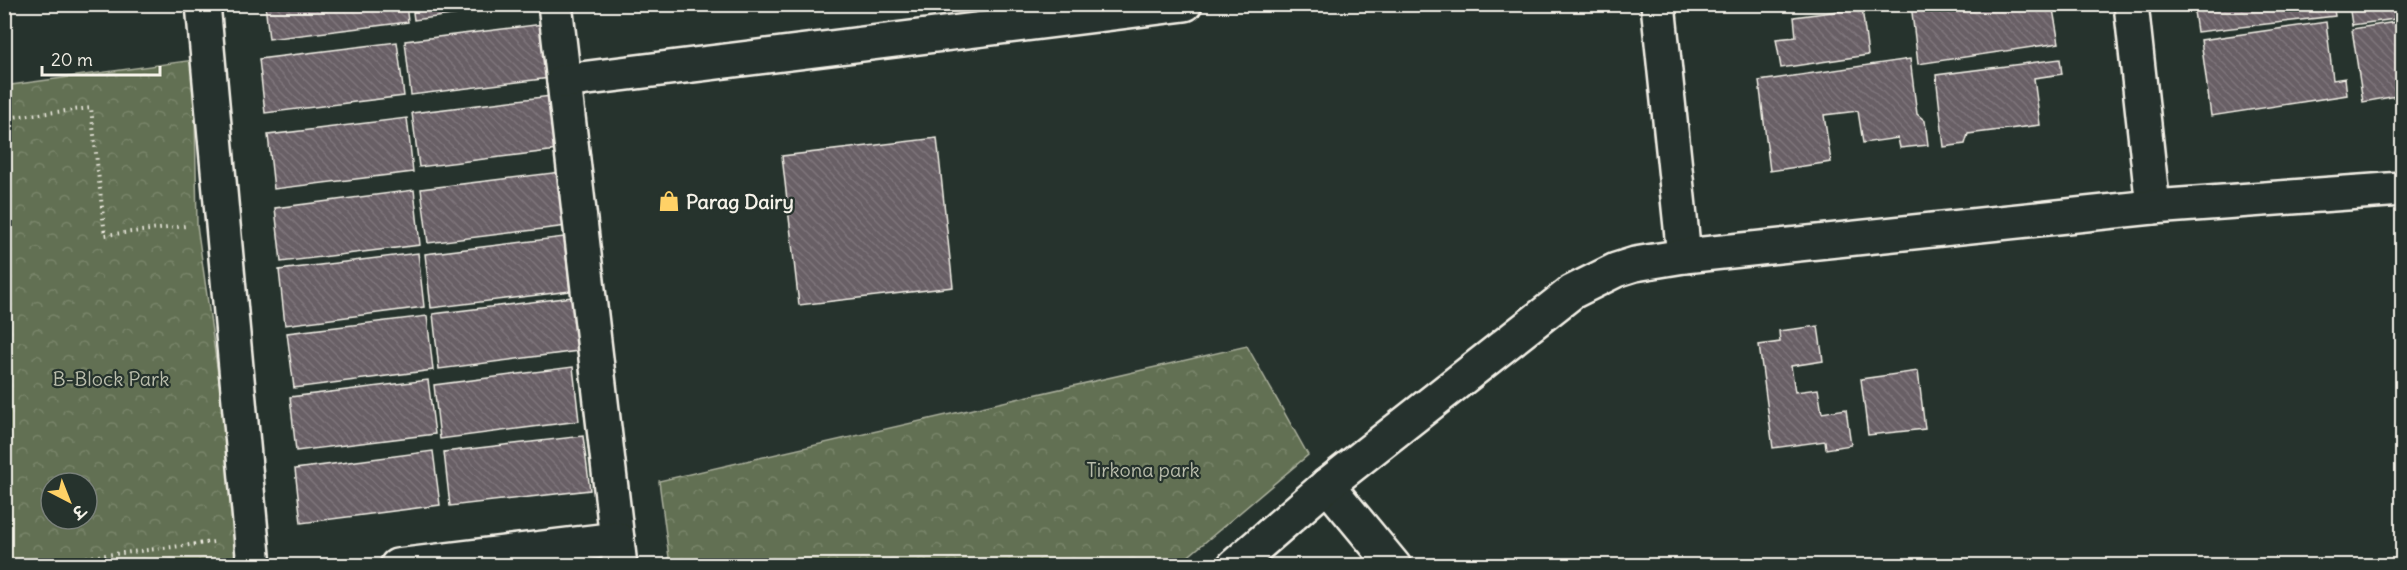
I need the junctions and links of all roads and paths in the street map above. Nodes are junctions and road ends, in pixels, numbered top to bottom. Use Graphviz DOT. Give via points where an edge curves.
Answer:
graph roads {
  1 [pos="203,4"];
  2 [pos="555,4"];
  3 [pos="1185,4"];
  4 [pos="1658,4"];
  5 [pos="2131,4"];
  6 [pos="564,81"];
  7 [pos="4,117"];
  8 [pos="2403,189"];
  9 [pos="2153,207"];
  10 [pos="197,225"];
  11 [pos="1684,255"];
  12 [pos="1327,485"];
  13 [pos="220,542"];
  14 [pos="618,553"];
  15 [pos="15,566"];
  16 [pos="254,566"];
  17 [pos="397,566"];
  18 [pos="1234,566"];
  19 [pos="1394,566"];
  1 -- 16 [label="street"];
  2 -- 6 [label="street"];
  3 -- 6 [label="street"];
  4 -- 11 [label="street"];
  5 -- 9 [label="street"];
  6 -- 14 [label="street"];
  7 -- 10 [label="path" via="90,108 105,235"];
  8 -- 9 [label="street"];
  9 -- 11 [label="street"];
  11 -- 12 [label="street" via="1616,270 1572,292"];
  12 -- 18 [label="street"];
  12 -- 19 [label="street"];
  13 -- 15 [label="path"];
  14 -- 17 [label="street"];
}
